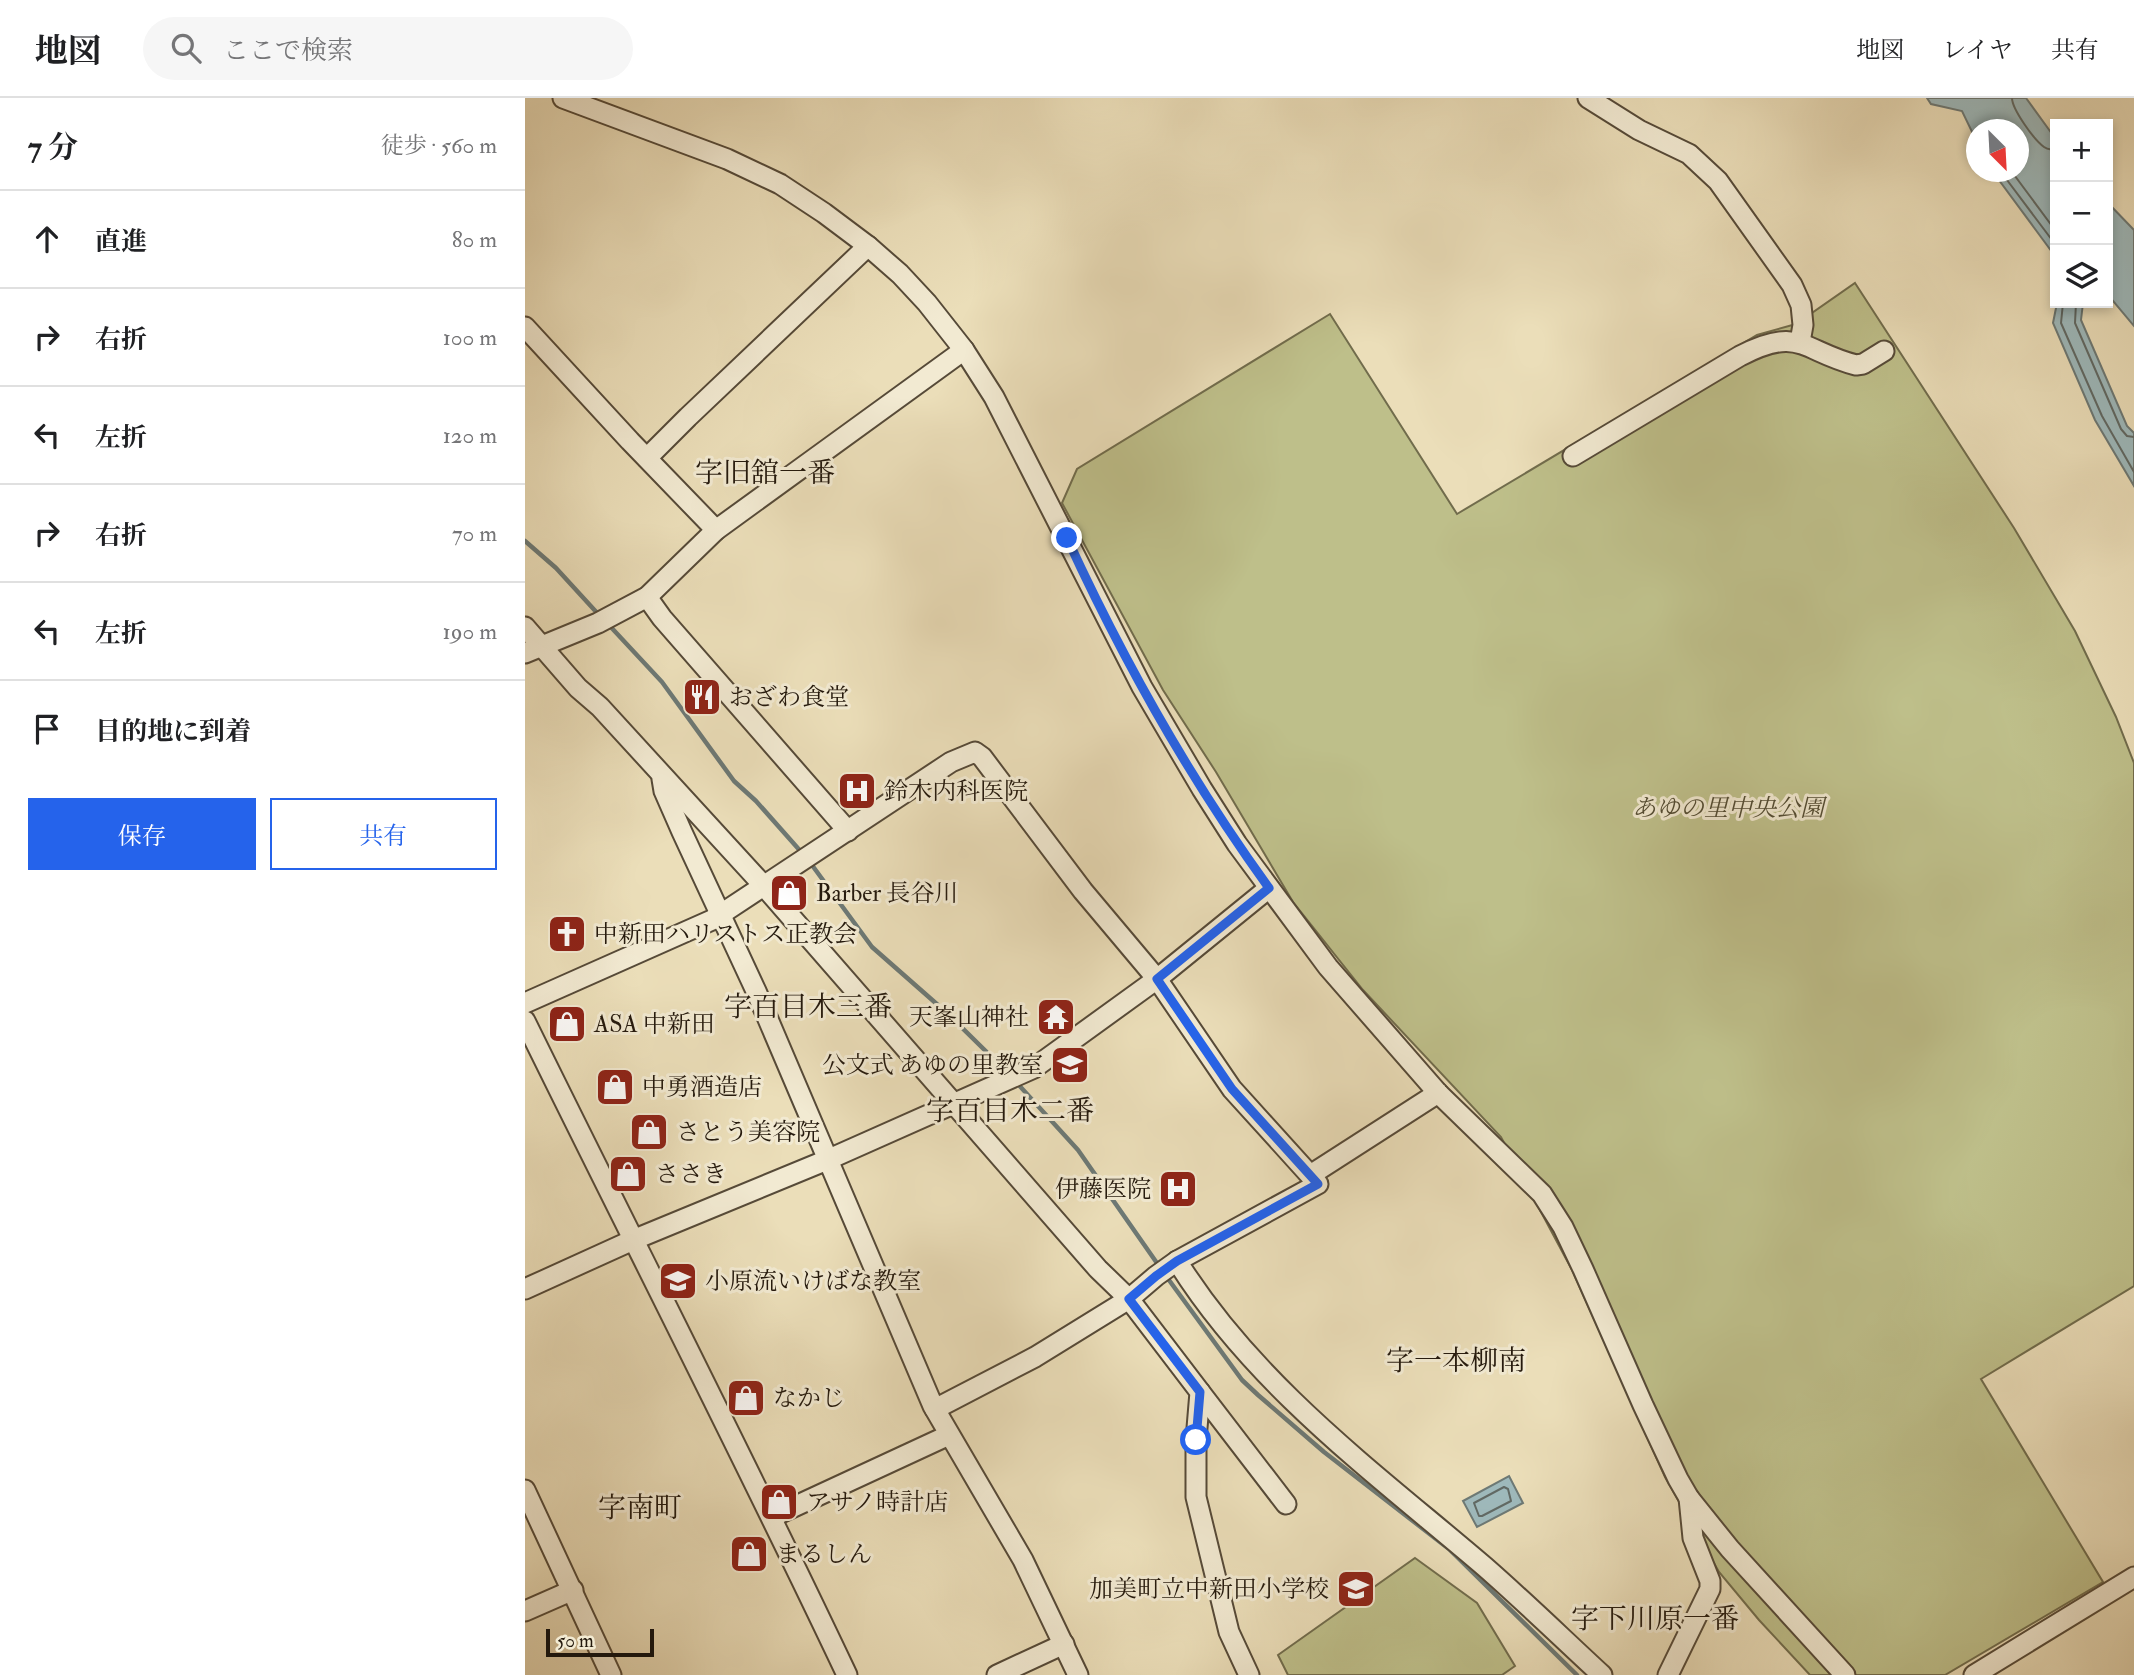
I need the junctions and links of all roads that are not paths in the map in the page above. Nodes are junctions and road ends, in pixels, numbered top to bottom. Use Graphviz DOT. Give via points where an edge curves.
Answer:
graph roads {
  1 [pos="563,98"];
  2 [pos="1588,98"];
  3 [pos="868,246"];
  4 [pos="525,327"];
  5 [pos="1800,342"];
  6 [pos="964,351"];
  7 [pos="1884,351"];
  8 [pos="1573,456"];
  9 [pos="647,458"];
  10 [pos="716,530"];
  11 [pos="647,597"];
  12 [pos="525,627"];
  13 [pos="533,650"];
  14 [pos="661,774"];
  15 [pos="848,831"];
  16 [pos="764,886"];
  17 [pos="1269,888"];
  18 [pos="721,914"];
  19 [pos="1157,979"];
  20 [pos="525,1003"];
  21 [pos="525,1021"];
  22 [pos="1437,1093"];
  23 [pos="952,1104"];
  24 [pos="827,1160"];
  25 [pos="1312,1174"];
  26 [pos="633,1240"];
  27 [pos="1168,1268"];
  28 [pos="525,1289"];
  29 [pos="1129,1299"];
  30 [pos="1200,1392"];
  31 [pos="935,1409"];
  32 [pos="949,1436"];
  33 [pos="525,1490"];
  34 [pos="1689,1498"];
  35 [pos="1286,1504"];
  36 [pos="772,1517"];
  37 [pos="2134,1577"];
  38 [pos="573,1590"];
  39 [pos="525,1611"];
  40 [pos="1064,1644"];
  41 [pos="611,1675"];
  42 [pos="846,1675"];
  43 [pos="997,1675"];
  44 [pos="1077,1675"];
  45 [pos="1249,1675"];
  46 [pos="1602,1675"];
  47 [pos="1668,1675"];
  48 [pos="1845,1675"];
  49 [pos="1974,1675"];
  1 -- 3 [label="street" via="727,159 780,184"];
  2 -- 5 [label="street" via="1689,154 1718,181 1792,285 1801,305"];
  3 -- 6 [label="street" via="927,303"];
  3 -- 9 [label="street"];
  4 -- 9 [label="street"];
  5 -- 7 [label="street" via="1856,365"];
  5 -- 8 [label="street" via="1780,340 1751,350"];
  6 -- 10 [label="street"];
  6 -- 17 [label="street" via="1008,423 1163,723"];
  9 -- 10 [label="street"];
  10 -- 11 [label="street"];
  11 -- 13 [label="street"];
  11 -- 15 [label="street"];
  12 -- 13 [label="street"];
  13 -- 14 [label="street" via="600,707"];
  14 -- 16 [label="street"];
  14 -- 18 [label="street" via="681,832"];
  15 -- 16 [label="street"];
  15 -- 19 [label="street" via="951,762 975,752"];
  16 -- 18 [label="street"];
  16 -- 23 [label="street"];
  17 -- 19 [label="street"];
  17 -- 22 [label="street" via="1328,967"];
  18 -- 20 [label="street"];
  18 -- 24 [label="street"];
  19 -- 23 [label="street" via="1034,1068"];
  19 -- 25 [label="street" via="1232,1089"];
  21 -- 26 [label="street"];
  22 -- 25 [label="street"];
  22 -- 34 [label="street" via="1542,1194 1556,1216"];
  23 -- 24 [label="street"];
  23 -- 29 [label="street"];
  24 -- 26 [label="street"];
  24 -- 31 [label="street"];
  25 -- 27 [label="street" via="1318,1184"];
  26 -- 28 [label="street"];
  26 -- 36 [label="street"];
  27 -- 29 [label="street"];
  27 -- 46 [label="street" via="1192,1286 1247,1354 1331,1439 1487,1569"];
  29 -- 30 [label="street"];
  29 -- 31 [label="street" via="1035,1357"];
  30 -- 35 [label="street"];
  30 -- 45 [label="street" via="1196,1497 1229,1632"];
  31 -- 32 [label="street"];
  32 -- 36 [label="street"];
  32 -- 40 [label="street" via="1023,1560"];
  33 -- 38 [label="street"];
  34 -- 47 [label="street" via="1692,1538 1710,1589"];
  34 -- 48 [label="street"];
  36 -- 42 [label="street"];
  37 -- 49 [label="street"];
  38 -- 39 [label="street"];
  38 -- 41 [label="street"];
  40 -- 43 [label="street"];
  40 -- 44 [label="street"];
}
